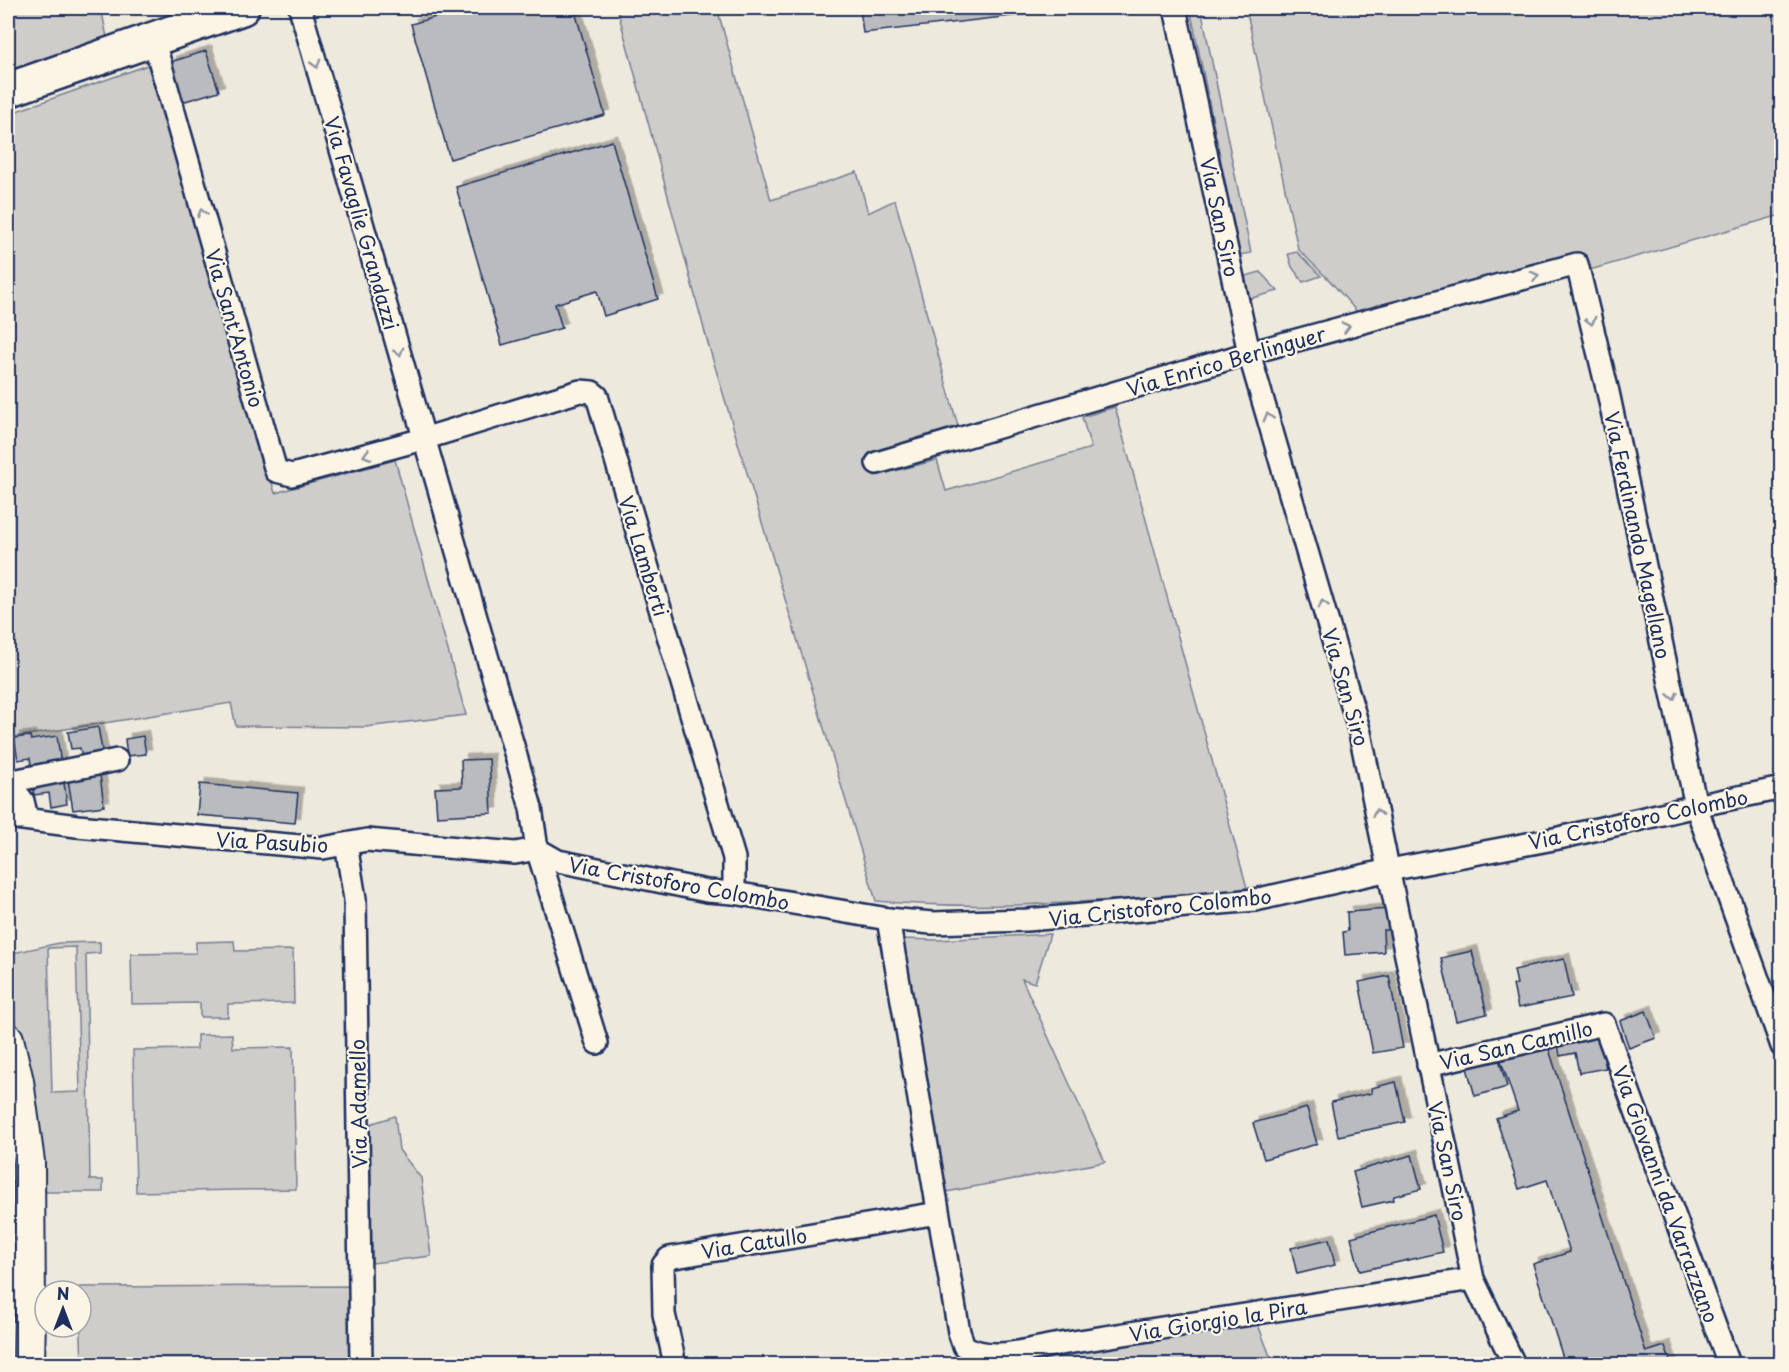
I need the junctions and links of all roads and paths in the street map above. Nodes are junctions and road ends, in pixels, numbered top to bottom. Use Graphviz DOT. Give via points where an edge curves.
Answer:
graph roads {
  1 [pos="242,8"];
  2 [pos="300,8"];
  3 [pos="1175,8"];
  4 [pos="153,38"];
  5 [pos="12,88"];
  6 [pos="1577,264"];
  7 [pos="1249,353"];
  8 [pos="423,439"];
  9 [pos="877,463"];
  10 [pos="117,760"];
  11 [pos="8,781"];
  12 [pos="1782,788"];
  13 [pos="1696,806"];
  14 [pos="17,818"];
  15 [pos="346,844"];
  16 [pos="537,849"];
  17 [pos="1389,870"];
  18 [pos="734,893"];
  19 [pos="888,919"];
  20 [pos="1604,1024"];
  21 [pos="8,1039"];
  22 [pos="597,1043"];
  23 [pos="1782,1046"];
  24 [pos="1428,1065"];
  25 [pos="939,1213"];
  26 [pos="1473,1279"];
  27 [pos="672,1355"];
  28 [pos="29,1365"];
  29 [pos="362,1365"];
  30 [pos="1514,1365"];
  31 [pos="1729,1365"];
  1 -- 4 [label="main road"];
  2 -- 8 [label="street, Via Favaglie Grandazzi, one-way"];
  3 -- 7 [label="street, Via San Siro"];
  4 -- 5 [label="main road"];
  8 -- 4 [label="street, Via Sant'Antonio, one-way" via="292,475 276,471"];
  7 -- 6 [label="street, Via Enrico Berlinguer, one-way"];
  6 -- 13 [label="street, Via Ferdinando Magellano, one-way"];
  7 -- 9 [label="street, Via Enrico Berlinguer"];
  17 -- 7 [label="street, Via San Siro, one-way" via="1360,733"];
  8 -- 16 [label="street, Via Favaglie Grandazzi" via="531,808"];
  8 -- 18 [label="street, Via Lamberti" via="580,391 597,396 734,858"];
  10 -- 11 [label="street"];
  11 -- 14 [label="street" via="23,801"];
  12 -- 13 [label="street, Via Cristoforo Colombo"];
  13 -- 17 [label="street, Via Cristoforo Colombo" via="1559,838"];
  13 -- 23 [label="street, Via Ferdinando Magellano"];
  14 -- 15 [label="street, Via Pasubio" via="323,848"];
  15 -- 16 [label="street, Via Pasubio" via="367,840 514,853"];
  15 -- 29 [label="street, Via Adamello" via="355,900"];
  16 -- 18 [label="street, Via Cristoforo Colombo" via="558,861"];
  16 -- 22 [label="street, Via Favaglie Grandazzi"];
  17 -- 19 [label="street, Via Cristoforo Colombo" via="1255,900 1028,920 932,923"];
  17 -- 24 [label="street, Via San Siro"];
  18 -- 19 [label="street, Via Cristoforo Colombo"];
  19 -- 25 [label="street"];
  20 -- 24 [label="street, Via San Camillo"];
  20 -- 31 [label="street, Via Giovanni da Varrazzano"];
  21 -- 28 [label="street" via="29,1162"];
  24 -- 26 [label="street, Via San Siro"];
  25 -- 26 [label="street, Via Giorgio la Pira" via="959,1332 964,1346 987,1355"];
  25 -- 27 [label="street, Via Catullo" via="669,1258 663,1265 664,1314"];
  26 -- 30 [label="street, Via San Siro"];
}
